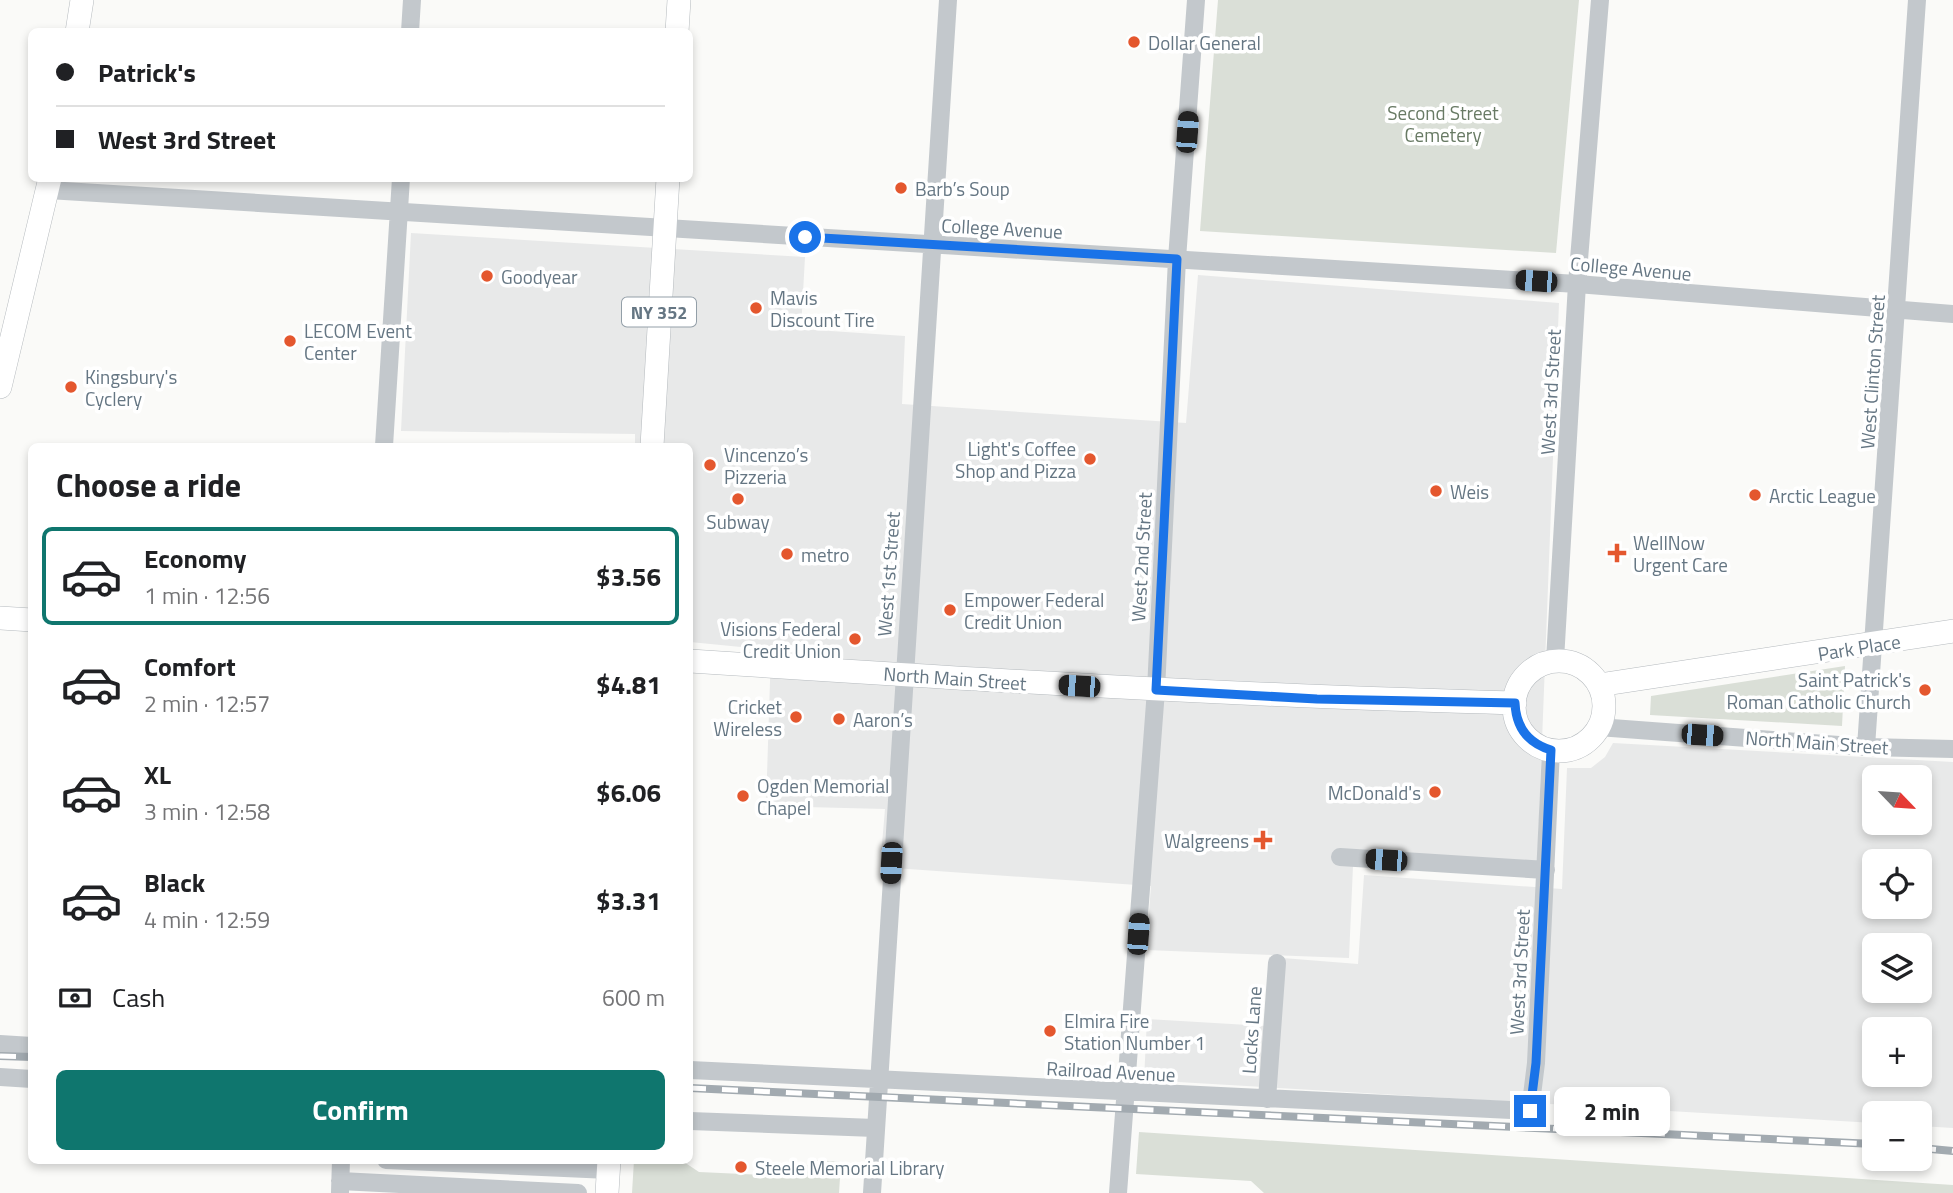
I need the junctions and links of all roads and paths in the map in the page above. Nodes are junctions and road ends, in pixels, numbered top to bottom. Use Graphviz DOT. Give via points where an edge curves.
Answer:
graph roads {
  1 [pos="82,0"];
  2 [pos="412,0"];
  3 [pos="680,0"];
  4 [pos="947,0"];
  5 [pos="1196,0"];
  6 [pos="1600,0"];
  7 [pos="1917,0"];
  8 [pos="77,28"];
  9 [pos="410,28"];
  10 [pos="677,28"];
  11 [pos="401,182"];
  12 [pos="668,182"];
  13 [pos="49,184"];
  14 [pos="399,212"];
  15 [pos="664,228"];
  16 [pos="932,244"];
  17 [pos="1177,259"];
  18 [pos="1577,284"];
  19 [pos="1898,312"];
  20 [pos="1953,314"];
  21 [pos="0,387"];
  22 [pos="384,443"];
  23 [pos="652,443"];
  24 [pos="0,618"];
  25 [pos="28,620"];
  26 [pos="1953,631"];
  27 [pos="1873,644"];
  28 [pos="1555,660"];
  29 [pos="693,661"];
  30 [pos="902,675"];
  31 [pos="1599,685"];
  32 [pos="1156,690"];
  33 [pos="1515,703"];
  34 [pos="1598,727"];
  35 [pos="1866,747"];
  36 [pos="1953,749"];
  37 [pos="1551,750"];
  38 [pos="1340,857"];
  39 [pos="1546,870"];
  40 [pos="1277,963"];
  41 [pos="0,1044"];
  42 [pos="28,1046"];
  43 [pos="693,1070"];
  44 [pos="0,1077"];
  45 [pos="28,1079"];
  46 [pos="879,1080"];
  47 [pos="1126,1093"];
  48 [pos="1267,1100"];
  49 [pos="1530,1111"];
  50 [pos="693,1121"];
  51 [pos="875,1128"];
  52 [pos="341,1164"];
  53 [pos="564,1164"];
  54 [pos="609,1165"];
  55 [pos="340,1187"];
  56 [pos="578,1193"];
  57 [pos="607,1193"];
  58 [pos="872,1193"];
  59 [pos="1118,1193"];
  1 -- 8 [label="main road"];
  2 -- 9 [label="street"];
  3 -- 10 [label="main road"];
  4 -- 16 [label="street, West 1st Street"];
  5 -- 17 [label="street, West 2nd Street"];
  6 -- 18 [label="street, West 3rd Street"];
  7 -- 19 [label="street, West Clinton Street"];
  11 -- 14 [label="street"];
  12 -- 15 [label="main road, NY 352"];
  13 -- 14 [label="street, College Avenue"];
  13 -- 21 [label="main road"];
  14 -- 15 [label="street, College Avenue"];
  14 -- 22 [label="street"];
  15 -- 16 [label="street, College Avenue"];
  15 -- 23 [label="main road, NY 352"];
  16 -- 17 [label="street, College Avenue"];
  16 -- 30 [label="street, West 1st Street"];
  17 -- 18 [label="street, College Avenue"];
  17 -- 32 [label="street, West 2nd Street"];
  18 -- 19 [label="street, College Avenue"];
  18 -- 28 [label="street, West 3rd Street"];
  19 -- 20 [label="street, College Avenue"];
  19 -- 27 [label="street, West Clinton Street"];
  24 -- 25 [label="main road"];
  26 -- 27 [label="main road, Park Place"];
  27 -- 31 [label="main road, Park Place"];
  27 -- 35 [label="street, West Clinton Street"];
  28 -- 31 [label="main road" via="1585,669"];
  28 -- 33 [label="main road" via="1527,675"];
  29 -- 30 [label="main road, North Main Street"];
  30 -- 32 [label="main road, North Main Street"];
  30 -- 46 [label="street, West 1st Street"];
  31 -- 34 [label="main road" via="1604,706"];
  32 -- 33 [label="main road, North Main Street"];
  32 -- 47 [label="street, West 2nd Street"];
  33 -- 37 [label="main road" via="1524,733"];
  34 -- 35 [label="street, North Main Street"];
  34 -- 37 [label="main road" via="1573,748"];
  35 -- 36 [label="street, North Main Street"];
  37 -- 39 [label="street, West 3rd Street"];
  38 -- 39 [label="street"];
  39 -- 49 [label="street, West 3rd Street"];
  40 -- 48 [label="street, Locks Lane"];
  41 -- 42 [label="street"];
  43 -- 46 [label="street, Railroad Avenue"];
  44 -- 45 [label="street"];
  46 -- 47 [label="street, Railroad Avenue"];
  46 -- 51 [label="street, West 1st Street"];
  47 -- 48 [label="street, Railroad Avenue"];
  47 -- 59 [label="street, West 2nd Street"];
  48 -- 49 [label="street, Railroad Avenue"];
  50 -- 51 [label="street"];
  51 -- 58 [label="street, West 1st Street"];
  52 -- 55 [label="street"];
  53 -- 54 [label="street"];
  54 -- 57 [label="main road"];
  55 -- 56 [label="street"];
}
